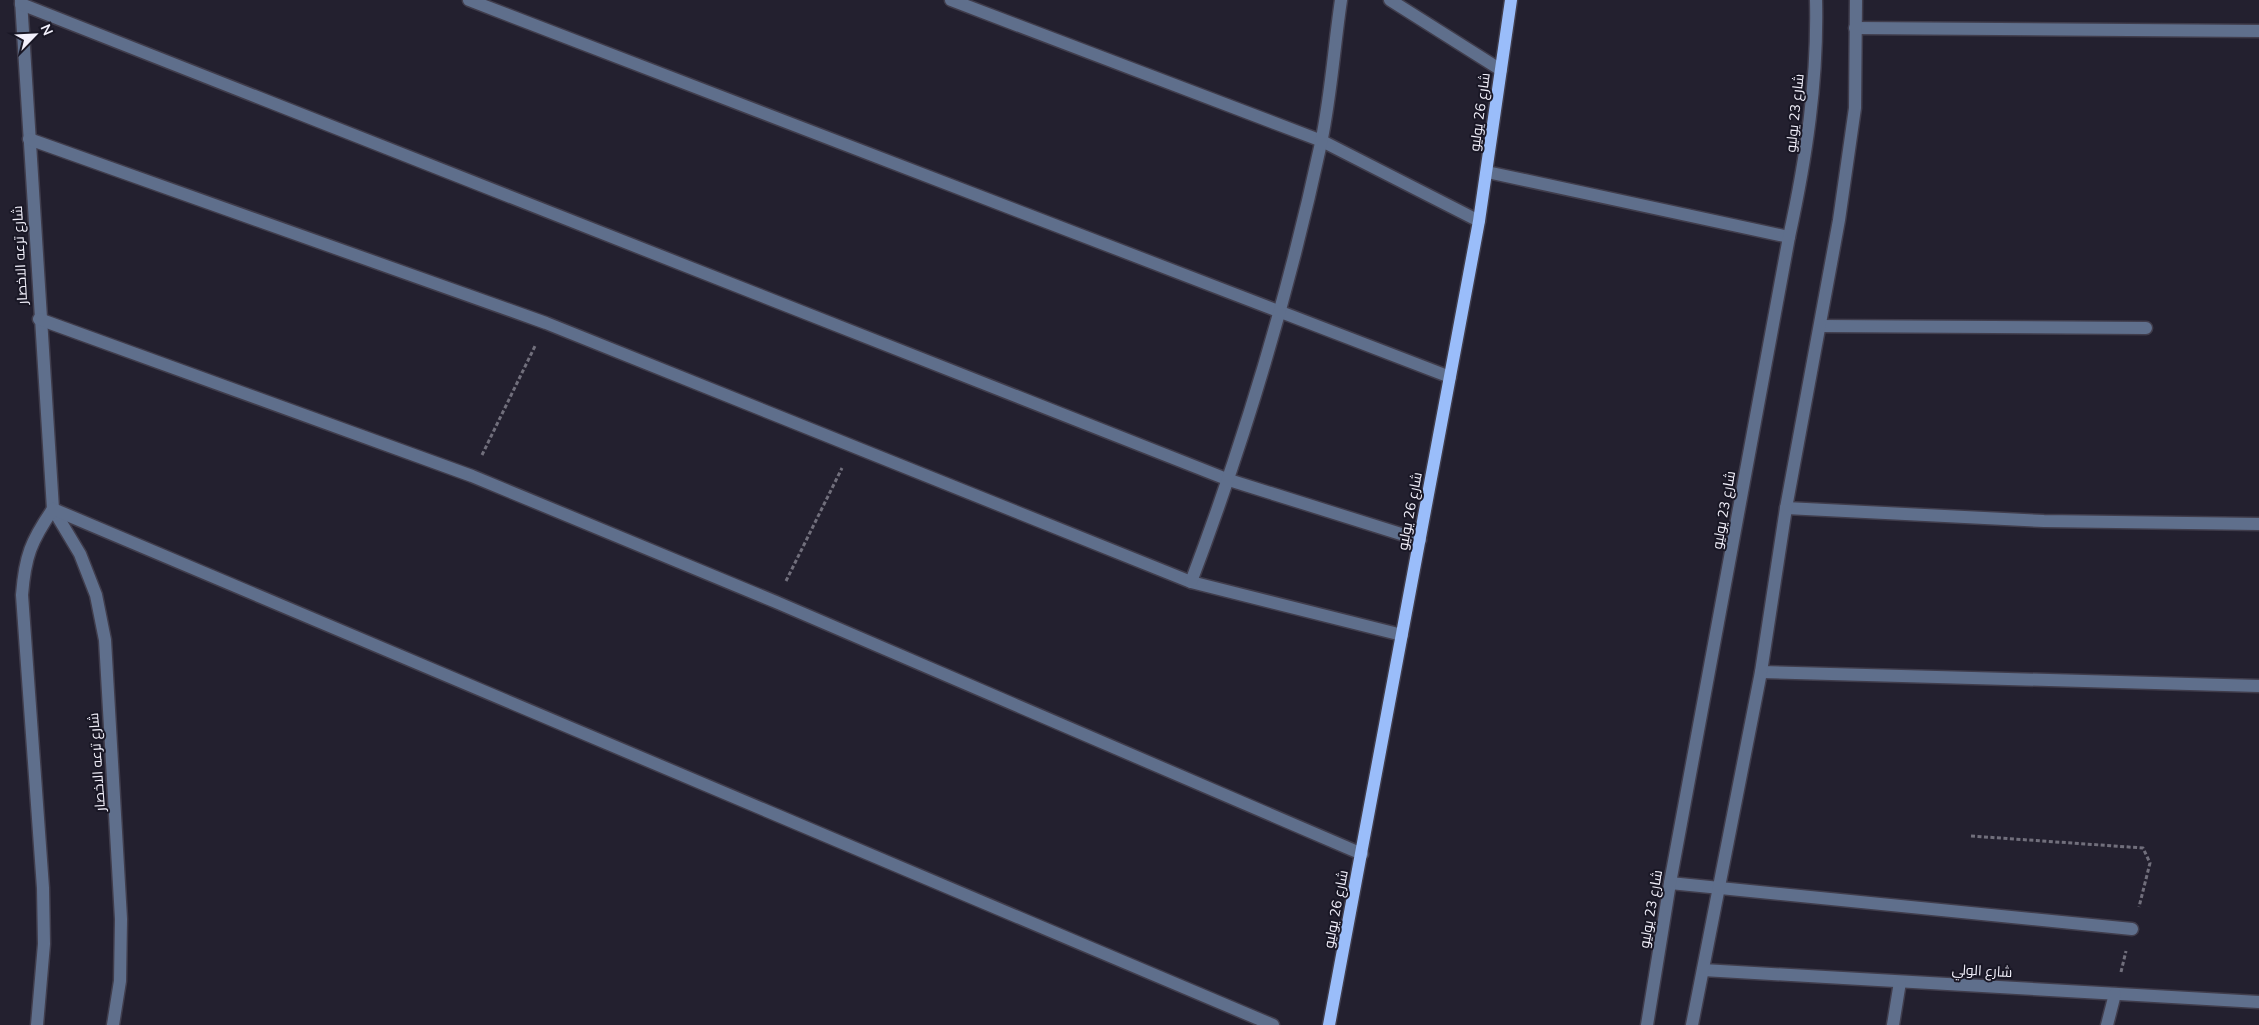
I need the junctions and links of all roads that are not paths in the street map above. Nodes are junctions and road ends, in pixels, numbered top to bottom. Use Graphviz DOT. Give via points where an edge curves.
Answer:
graph roads {
  1 [pos="468,0"];
  2 [pos="951,0"];
  3 [pos="1341,0"];
  4 [pos="1390,0"];
  5 [pos="1511,0"];
  6 [pos="1816,0"];
  7 [pos="1856,0"];
  8 [pos="21,2"];
  9 [pos="1855,28"];
  10 [pos="2259,31"];
  11 [pos="1501,70"];
  12 [pos="29,139"];
  13 [pos="1322,141"];
  14 [pos="1487,172"];
  15 [pos="1479,221"];
  16 [pos="1789,237"];
  17 [pos="1280,312"];
  18 [pos="39,319"];
  19 [pos="1821,326"];
  20 [pos="2146,328"];
  21 [pos="1450,377"];
  22 [pos="1229,480"];
  23 [pos="1786,508"];
  24 [pos="52,509"];
  25 [pos="2259,524"];
  26 [pos="1420,540"];
  27 [pos="1191,582"];
  28 [pos="1402,635"];
  29 [pos="1761,672"];
  30 [pos="2259,686"];
  31 [pos="1362,854"];
  32 [pos="1670,883"];
  33 [pos="1719,888"];
  34 [pos="2132,929"];
  35 [pos="1703,970"];
  36 [pos="1900,982"];
  37 [pos="2115,994"];
  38 [pos="2259,1002"];
  39 [pos="37,1025"];
  40 [pos="113,1025"];
  41 [pos="1273,1025"];
  42 [pos="1329,1025"];
  43 [pos="1647,1025"];
  44 [pos="1692,1025"];
  45 [pos="1892,1025"];
  46 [pos="2107,1025"];
  1 -- 17 [label="street"];
  2 -- 13 [label="street"];
  3 -- 13 [label="street"];
  4 -- 11 [label="street"];
  5 -- 11 [label="main road, شارع 26 يوليو"];
  6 -- 16 [label="street, شارع 23 يوليو" via="1813,96 1804,168"];
  7 -- 9 [label="street"];
  8 -- 12 [label="street, شارع ترعه الاخصار"];
  8 -- 22 [label="street"];
  9 -- 10 [label="street"];
  9 -- 19 [label="street" via="1855,108"];
  11 -- 14 [label="main road, شارع 26 يوليو"];
  12 -- 18 [label="street, شارع ترعه الاخصار"];
  12 -- 27 [label="street" via="546,323"];
  13 -- 15 [label="street"];
  13 -- 17 [label="street"];
  14 -- 15 [label="main road, شارع 26 يوليو"];
  14 -- 16 [label="street"];
  15 -- 21 [label="main road, شارع 26 يوليو"];
  16 -- 32 [label="street, شارع 23 يوليو"];
  17 -- 21 [label="street"];
  17 -- 22 [label="street"];
  18 -- 24 [label="street, شارع ترعه الاخصار"];
  18 -- 31 [label="street" via="472,476 776,602"];
  19 -- 20 [label="street"];
  19 -- 23 [label="street"];
  21 -- 26 [label="main road, شارع 26 يوليو"];
  22 -- 26 [label="street"];
  22 -- 27 [label="street"];
  23 -- 25 [label="street" via="2044,521"];
  23 -- 29 [label="street"];
  24 -- 39 [label="street" via="35,535 24,564 22,595 43,888 44,944"];
  24 -- 40 [label="street, شارع ترعه الاخصار" via="80,554 96,595 105,640 121,919 120,981"];
  24 -- 41 [label="street"];
  26 -- 28 [label="main road, شارع 26 يوليو"];
  27 -- 28 [label="street"];
  28 -- 31 [label="main road, شارع 26 يوليو"];
  29 -- 30 [label="street"];
  29 -- 33 [label="street"];
  31 -- 42 [label="main road, شارع 26 يوليو"];
  32 -- 33 [label="street"];
  32 -- 43 [label="street, شارع 23 يوليو"];
  33 -- 34 [label="street"];
  33 -- 35 [label="street"];
  35 -- 36 [label="street, شارع الولي"];
  35 -- 44 [label="street"];
  36 -- 37 [label="street, شارع الولي"];
  36 -- 45 [label="street"];
  37 -- 38 [label="street, شارع الولي"];
  37 -- 46 [label="street"];
}
